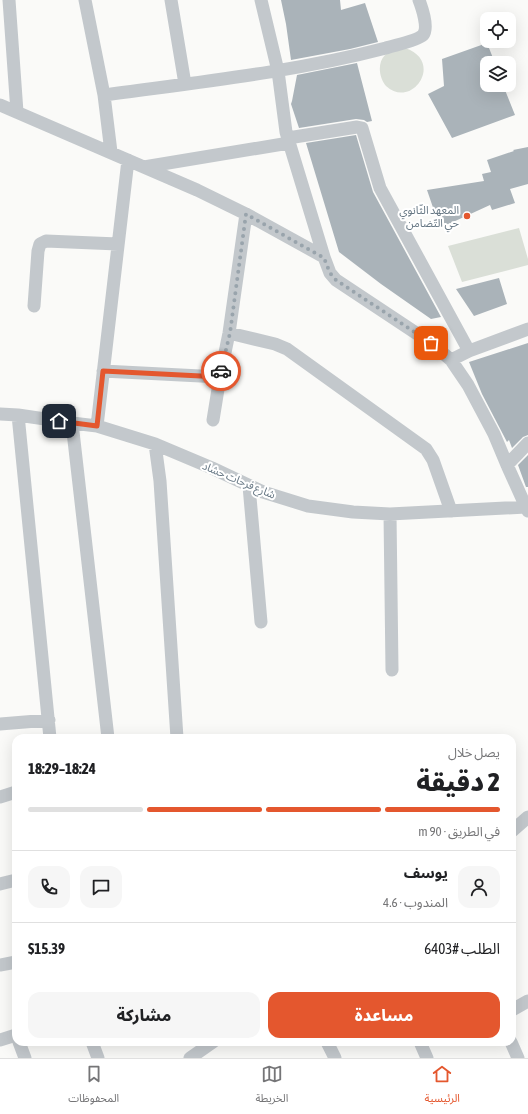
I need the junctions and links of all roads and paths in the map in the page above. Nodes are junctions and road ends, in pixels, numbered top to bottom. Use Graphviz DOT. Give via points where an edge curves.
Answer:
graph roads {
  1 [pos="9,0"];
  2 [pos="85,0"];
  3 [pos="171,0"];
  4 [pos="261,0"];
  5 [pos="419,0"];
  6 [pos="278,71"];
  7 [pos="184,84"];
  8 [pos="104,95"];
  9 [pos="0,105"];
  10 [pos="17,112"];
  11 [pos="288,140"];
  12 [pos="111,152"];
  13 [pos="128,160"];
  14 [pos="144,167"];
  15 [pos="246,214"];
  16 [pos="118,244"];
  17 [pos="324,258"];
  18 [pos="34,306"];
  19 [pos="528,329"];
  20 [pos="230,333"];
  21 [pos="469,351"];
  22 [pos="451,360"];
  23 [pos="103,371"];
  24 [pos="220,377"];
  25 [pos="0,414"];
  26 [pos="18,415"];
  27 [pos="213,420"];
  28 [pos="72,423"];
  29 [pos="97,426"];
  30 [pos="528,443"];
  31 [pos="155,444"];
  32 [pos="506,465"];
  33 [pos="249,486"];
  34 [pos="527,509"];
  35 [pos="451,511"];
  36 [pos="390,514"];
  37 [pos="261,622"];
  38 [pos="392,670"];
  39 [pos="49,720"];
  40 [pos="0,724"];
  41 [pos="50,734"];
  42 [pos="108,734"];
  43 [pos="177,734"];
  44 [pos="12,793"];
  45 [pos="0,797"];
  46 [pos="528,817"];
  47 [pos="516,828"];
  48 [pos="12,881"];
  49 [pos="0,884"];
  50 [pos="12,963"];
  51 [pos="0,965"];
  52 [pos="528,1001"];
  53 [pos="516,1008"];
  54 [pos="12,1036"];
  55 [pos="0,1040"];
  56 [pos="20,1046"];
  57 [pos="94,1046"];
  58 [pos="207,1046"];
  59 [pos="329,1046"];
  60 [pos="422,1046"];
  61 [pos="513,1046"];
  62 [pos="197,1052"];
  63 [pos="25,1058"];
  64 [pos="98,1058"];
  65 [pos="335,1058"];
  66 [pos="427,1058"];
  67 [pos="518,1058"];
  1 -- 10 [label="street"];
  2 -- 8 [label="street"];
  3 -- 7 [label="street"];
  4 -- 6 [label="street"];
  5 -- 6 [label="street" via="426,24 422,36 374,51"];
  6 -- 7 [label="street"];
  6 -- 11 [label="street"];
  7 -- 8 [label="street"];
  8 -- 12 [label="street"];
  9 -- 10 [label="street"];
  10 -- 12 [label="street"];
  11 -- 14 [label="street"];
  11 -- 17 [label="street"];
  11 -- 21 [label="street" via="362,128 380,188"];
  12 -- 13 [label="street"];
  13 -- 14 [label="street"];
  13 -- 16 [label="street"];
  14 -- 15 [label="street"];
  15 -- 17 [label="street"];
  15 -- 20 [label="street"];
  16 -- 18 [label="street" via="46,241 40,244"];
  16 -- 23 [label="street"];
  17 -- 22 [label="street" via="336,280 431,343"];
  19 -- 21 [label="street"];
  20 -- 24 [label="street"];
  20 -- 35 [label="street" via="287,349 426,449 433,460"];
  21 -- 22 [label="street"];
  22 -- 32 [label="street" via="468,385 494,434"];
  23 -- 24 [label="street"];
  23 -- 29 [label="street"];
  24 -- 27 [label="street"];
  25 -- 26 [label="street, شارع فرحات حشاد"];
  26 -- 28 [label="street, شارع فرحات حشاد"];
  26 -- 39 [label="street"];
  28 -- 29 [label="street, شارع فرحات حشاد"];
  28 -- 42 [label="street"];
  29 -- 31 [label="street, شارع فرحات حشاد"];
  30 -- 32 [label="street"];
  31 -- 33 [label="street, شارع فرحات حشاد"];
  31 -- 43 [label="street" via="160,480"];
  32 -- 34 [label="street"];
  33 -- 36 [label="street, شارع فرحات حشاد" via="308,506"];
  33 -- 37 [label="street"];
  34 -- 35 [label="street, شارع فرحات حشاد"];
  35 -- 36 [label="street, شارع فرحات حشاد"];
  36 -- 38 [label="street"];
  39 -- 40 [label="street"];
  39 -- 41 [label="street"];
  44 -- 45 [label="street"];
  46 -- 47 [label="street"];
  48 -- 49 [label="street"];
  50 -- 51 [label="street"];
  52 -- 53 [label="street"];
  54 -- 55 [label="street"];
  56 -- 63 [label="street"];
  57 -- 64 [label="street"];
  58 -- 62 [label="street"];
  59 -- 65 [label="street"];
  60 -- 66 [label="street"];
  61 -- 67 [label="street"];
}
